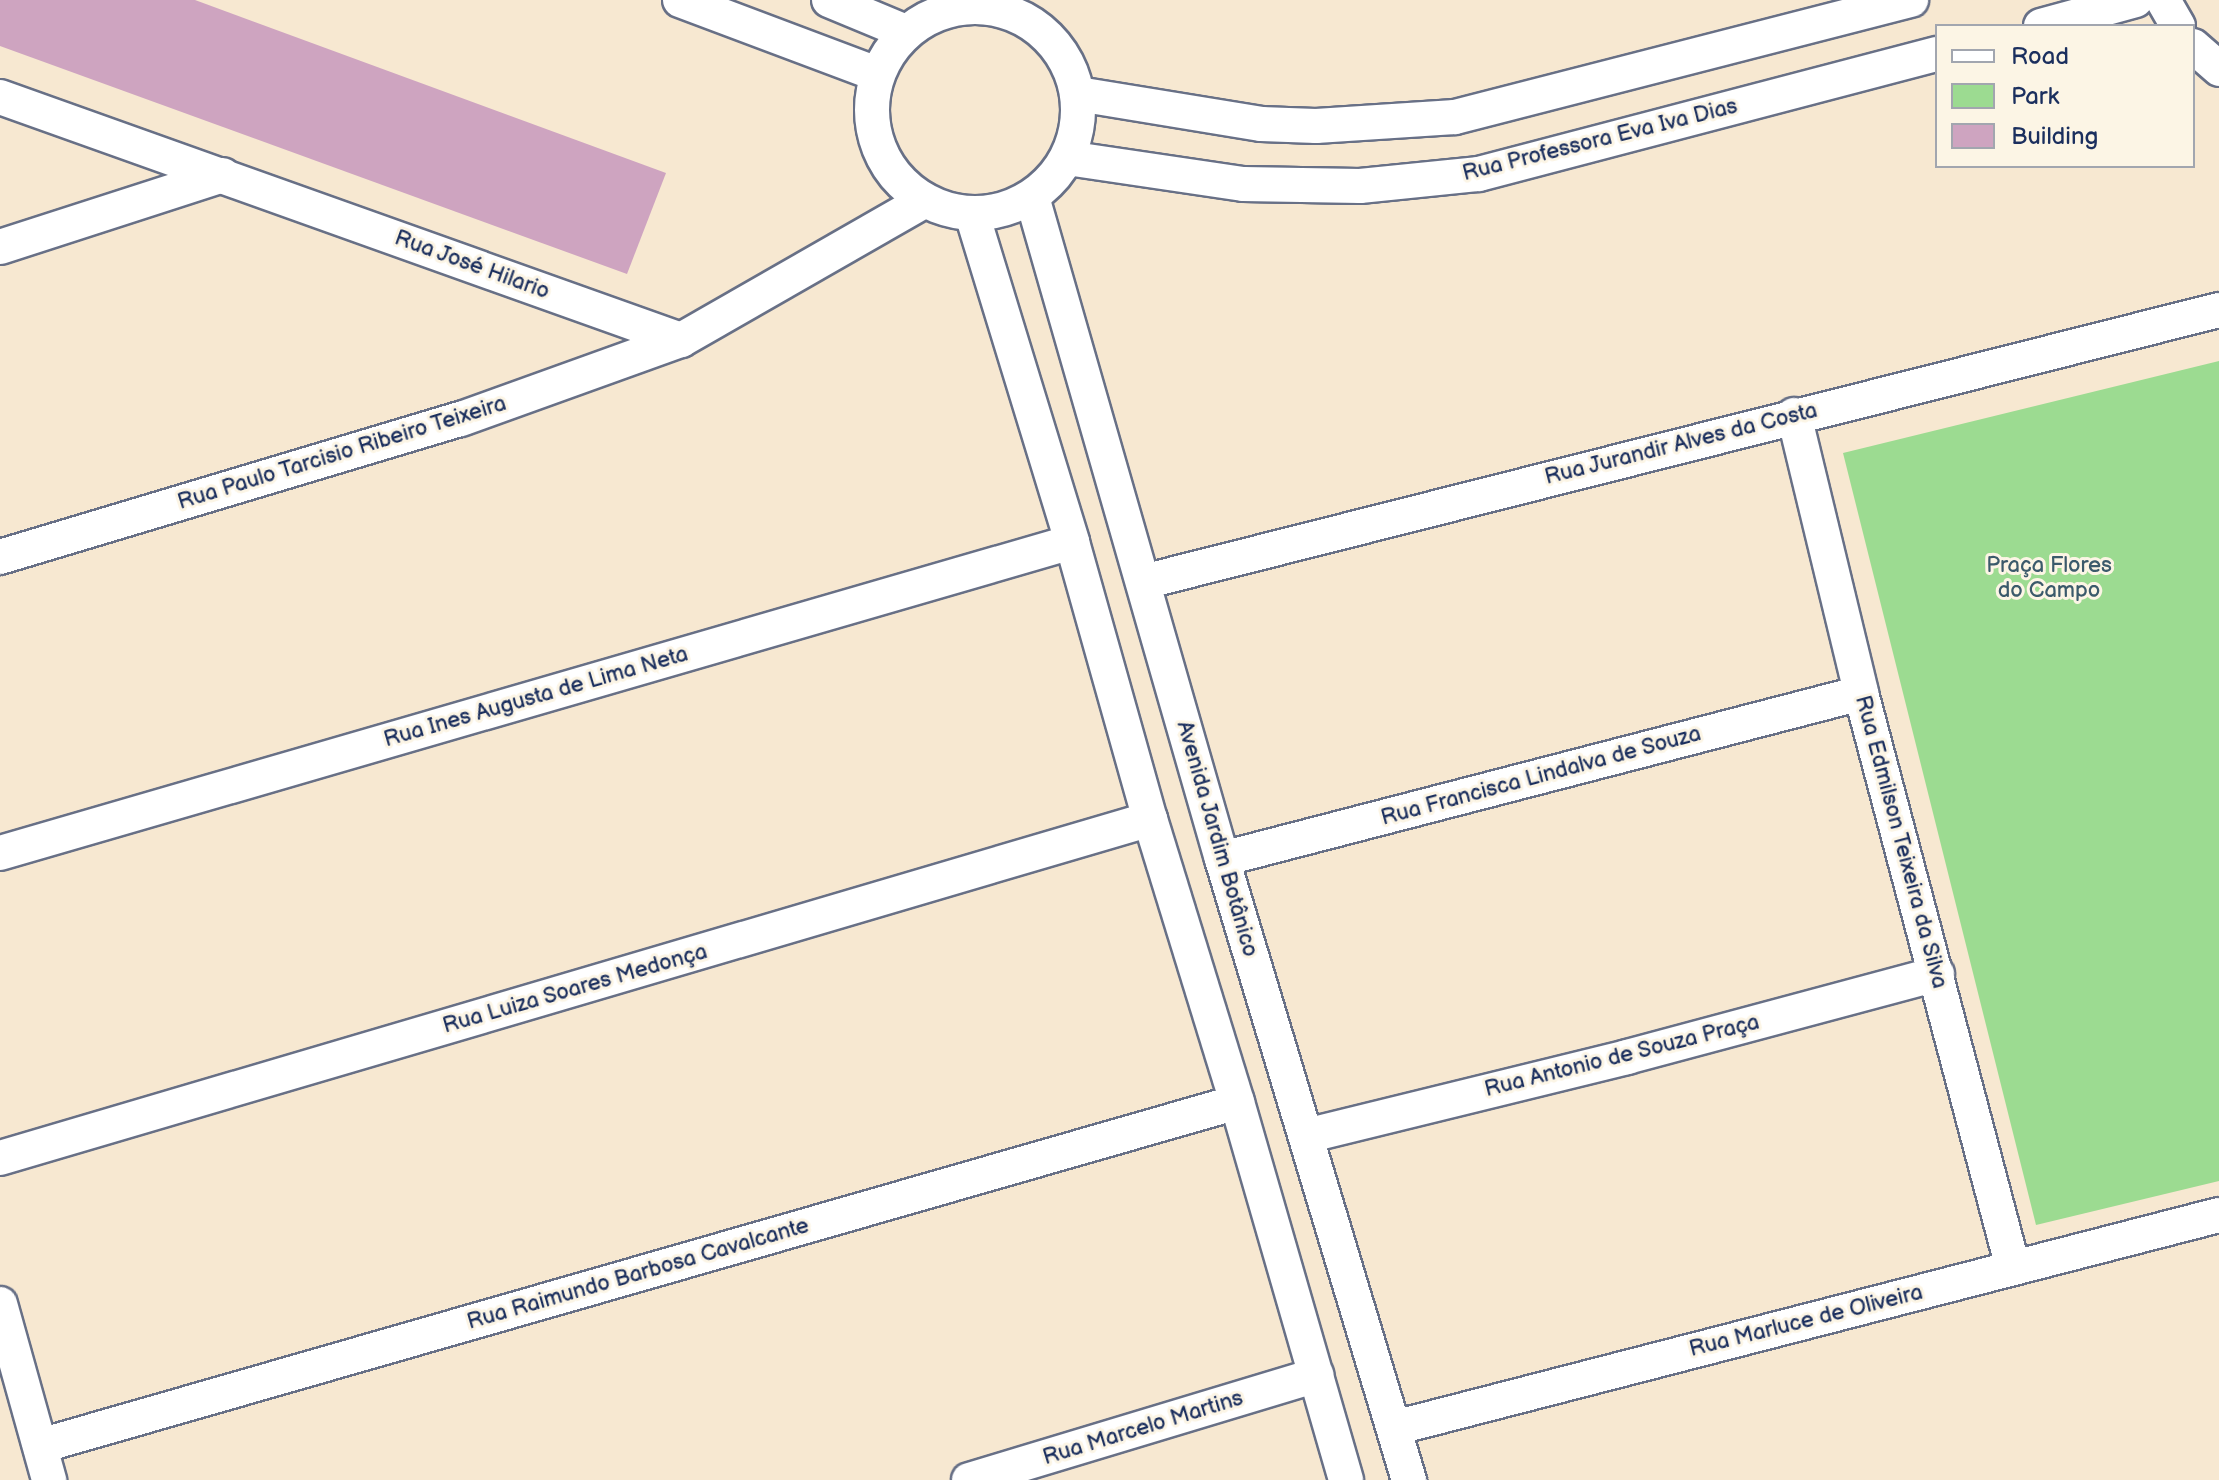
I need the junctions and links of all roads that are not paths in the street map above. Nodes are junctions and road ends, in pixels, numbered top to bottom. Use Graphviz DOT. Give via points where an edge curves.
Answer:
graph roads {
  1 [pos="680,0"];
  2 [pos="829,0"];
  3 [pos="1911,0"];
  4 [pos="2136,0"];
  5 [pos="2163,0"];
  6 [pos="980,4"];
  7 [pos="2048,24"];
  8 [pos="2177,24"];
  9 [pos="906,32"];
  10 [pos="2195,48"];
  11 [pos="1935,55"];
  12 [pos="2219,69"];
  13 [pos="877,74"];
  14 [pos="1078,94"];
  15 [pos="0,97"];
  16 [pos="1067,158"];
  17 [pos="223,175"];
  18 [pos="1032,197"];
  19 [pos="924,201"];
  20 [pos="972,214"];
  21 [pos="0,247"];
  22 [pos="2219,310"];
  23 [pos="681,340"];
  24 [pos="1794,415"];
  25 [pos="1072,542"];
  26 [pos="0,557"];
  27 [pos="1143,582"];
  28 [pos="1861,693"];
  29 [pos="1150,819"];
  30 [pos="0,853"];
  31 [pos="1222,859"];
  32 [pos="1937,974"];
  33 [pos="1237,1102"];
  34 [pos="1306,1136"];
  35 [pos="0,1158"];
  36 [pos="2219,1215"];
  37 [pos="2013,1268"];
  38 [pos="0,1304"];
  39 [pos="1317,1375"];
  40 [pos="1394,1428"];
  41 [pos="40,1446"];
  42 [pos="49,1480"];
  43 [pos="969,1480"];
  44 [pos="1346,1480"];
  45 [pos="1409,1480"];
  1 -- 13 [label="street"];
  2 -- 9 [label="street"];
  3 -- 14 [label="street" via="1455,117 1261,124"];
  4 -- 7 [label="street"];
  5 -- 8 [label="street"];
  6 -- 9 [label="street" via="941,12"];
  6 -- 14 [label="street" via="1034,25 1069,67"];
  9 -- 13 [label="street"];
  10 -- 12 [label="street"];
  11 -- 16 [label="street, Rua Professora Eva Iva Dias" via="1479,174 1360,186 1243,184"];
  13 -- 19 [label="street" via="873,132 900,183"];
  14 -- 16 [label="street" via="1078,127"];
  15 -- 17 [label="street, Rua José Hilario"];
  16 -- 18 [label="street"];
  17 -- 21 [label="street"];
  17 -- 23 [label="street, Rua José Hilario"];
  18 -- 20 [label="street" via="1003,210"];
  18 -- 27 [label="street, Avenida Jardim Botânico"];
  19 -- 20 [label="street"];
  19 -- 23 [label="street"];
  20 -- 25 [label="street"];
  22 -- 24 [label="street, Rua Jurandir Alves da Costa"];
  23 -- 26 [label="street, Rua Paulo Tarcisio Ribeiro Teixeira" via="461,419"];
  24 -- 27 [label="street, Rua Jurandir Alves da Costa"];
  24 -- 28 [label="street, Rua Edmilson Teixeira da Silva"];
  25 -- 29 [label="street"];
  25 -- 30 [label="street, Rua Ines Augusta de Lima Neta"];
  27 -- 31 [label="street, Avenida Jardim Botânico"];
  28 -- 31 [label="street, Rua Francisca Lindalva de Souza"];
  28 -- 32 [label="street, Rua Edmilson Teixeira da Silva"];
  29 -- 33 [label="street"];
  29 -- 35 [label="street, Rua Luiza Soares Medonça"];
  31 -- 34 [label="street, Avenida Jardim Botânico"];
  32 -- 34 [label="street, Rua Antonio de Souza Praça"];
  32 -- 37 [label="street, Rua Edmilson Teixeira da Silva"];
  33 -- 39 [label="street"];
  33 -- 41 [label="street, Rua Raimundo Barbosa Cavalcante"];
  34 -- 40 [label="street, Avenida Jardim Botânico"];
  36 -- 37 [label="street, Rua Marluce de Oliveira"];
  37 -- 40 [label="street, Rua Marluce de Oliveira"];
  38 -- 41 [label="street"];
  39 -- 43 [label="street, Rua Marcelo Martins"];
  39 -- 44 [label="street"];
  40 -- 45 [label="street, Avenida Jardim Botânico"];
  41 -- 42 [label="street"];
}
